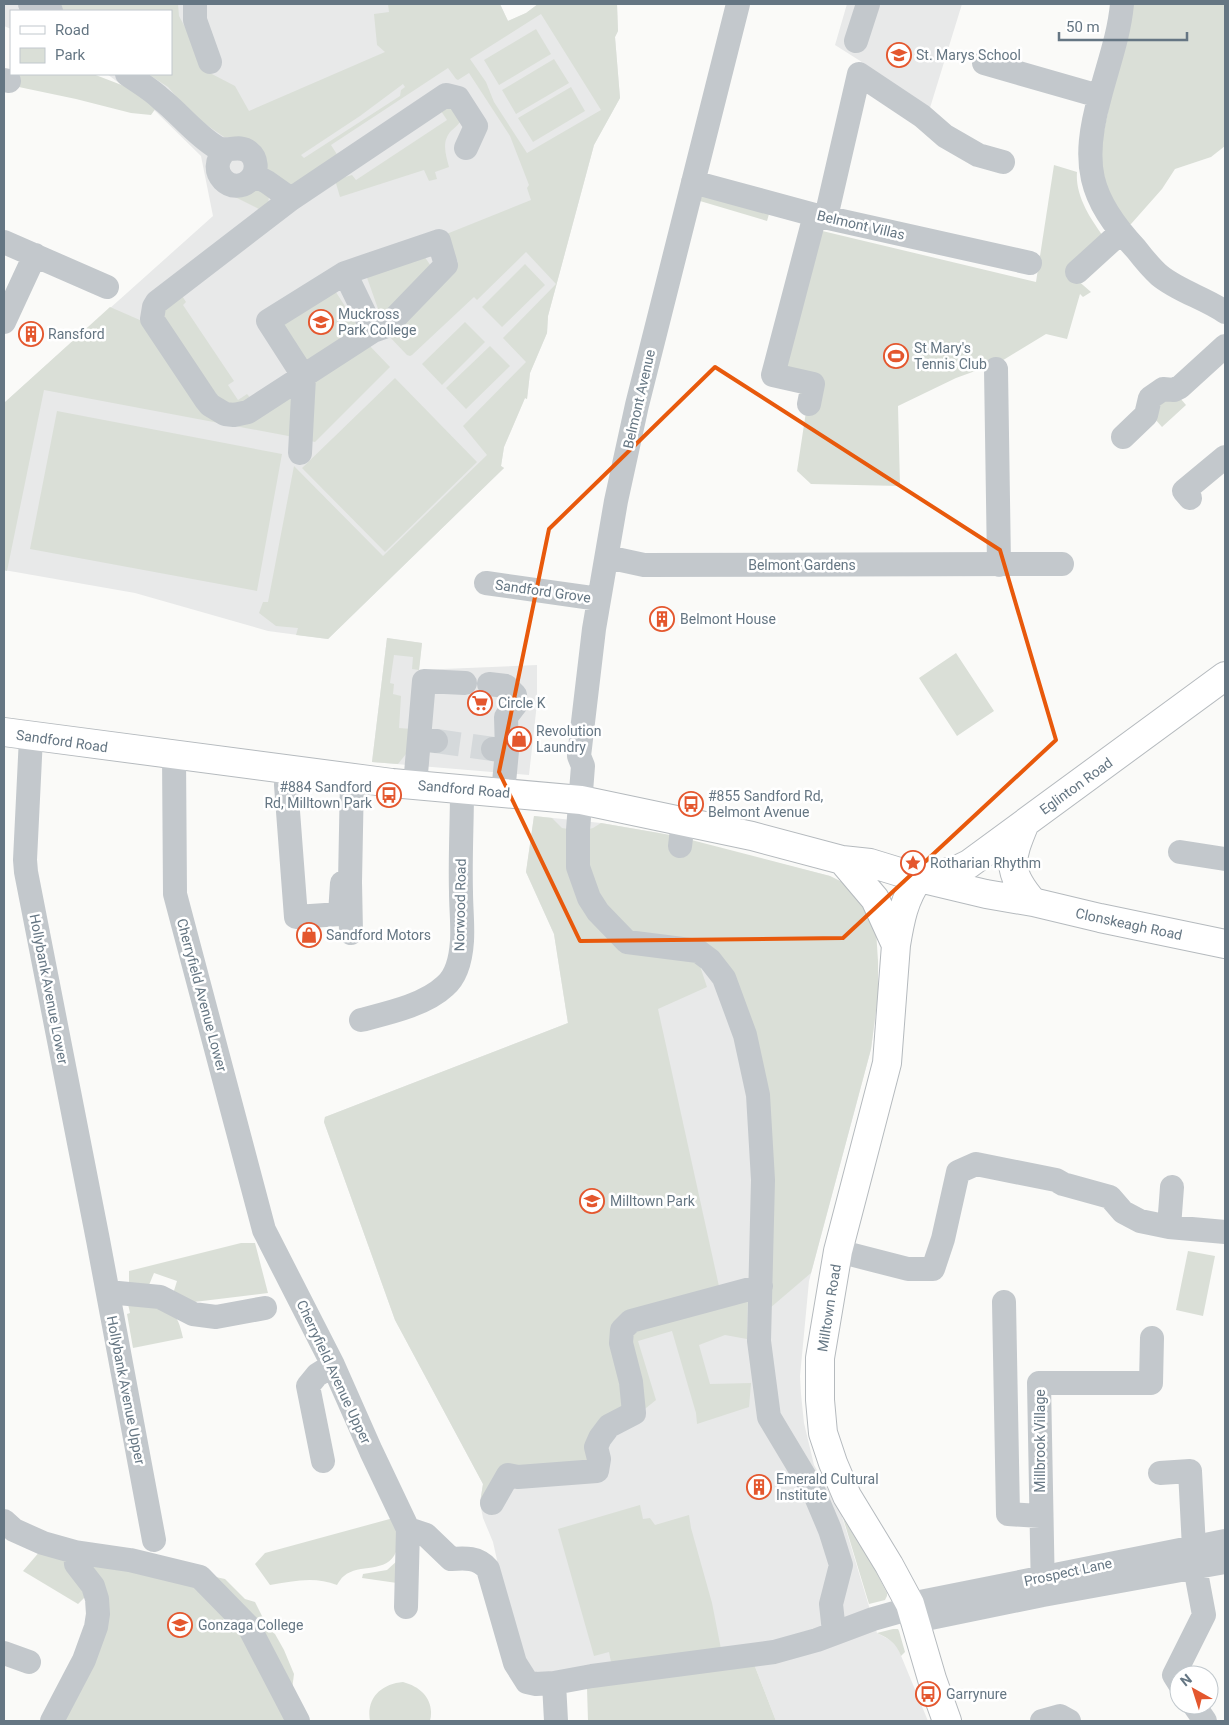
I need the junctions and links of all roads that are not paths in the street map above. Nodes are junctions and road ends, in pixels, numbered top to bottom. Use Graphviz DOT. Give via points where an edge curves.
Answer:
graph roads {
  1 [pos="30,4"];
  2 [pos="195,4"];
  3 [pos="738,4"];
  4 [pos="868,4"];
  5 [pos="1122,4"];
  6 [pos="50,10"];
  7 [pos="856,41"];
  8 [pos="210,62"];
  9 [pos="984,63"];
  10 [pos="128,75"];
  11 [pos="1099,96"];
  12 [pos="466,148"];
  13 [pos="1003,162"];
  14 [pos="693,182"];
  15 [pos="291,199"];
  16 [pos="821,216"];
  17 [pos="1120,233"];
  18 [pos="4,242"];
  19 [pos="35,255"];
  20 [pos="1030,263"];
  21 [pos="1077,272"];
  22 [pos="345,273"];
  23 [pos="106,287"];
  24 [pos="1224,308"];
  25 [pos="4,322"];
  26 [pos="373,331"];
  27 [pos="1225,346"];
  28 [pos="996,369"];
  29 [pos="304,376"];
  30 [pos="809,404"];
  31 [pos="1123,437"];
  32 [pos="300,453"];
  33 [pos="1225,457"];
  34 [pos="1190,498"];
  35 [pos="607,557"];
  36 [pos="1062,564"];
  37 [pos="999,565"];
  38 [pos="486,583"];
  39 [pos="599,600"];
  40 [pos="1225,676"];
  41 [pos="465,683"];
  42 [pos="489,684"];
  43 [pos="4,732"];
  44 [pos="31,737"];
  45 [pos="174,756"];
  46 [pos="287,769"];
  47 [pos="352,778"];
  48 [pos="415,785"];
  49 [pos="462,789"];
  50 [pos="503,793"];
  51 [pos="581,800"];
  52 [pos="1025,823"];
  53 [pos="1180,852"];
  54 [pos="1225,859"];
  55 [pos="842,860"];
  56 [pos="919,878"];
  57 [pos="350,882"];
  58 [pos="1033,902"];
  59 [pos="352,933"];
  60 [pos="1225,944"];
  61 [pos="896,945"];
  62 [pos="361,1020"];
  63 [pos="1172,1187"];
  64 [pos="1169,1227"];
  65 [pos="264,1230"];
  66 [pos="1225,1232"];
  67 [pos="98,1240"];
  68 [pos="838,1251"];
  69 [pos="761,1286"];
  70 [pos="108,1292"];
  71 [pos="1004,1302"];
  72 [pos="265,1308"];
  73 [pos="1152,1338"];
  74 [pos="333,1365"];
  75 [pos="1005,1383"];
  76 [pos="1038,1383"];
  77 [pos="323,1461"];
  78 [pos="1160,1473"];
  79 [pos="492,1503"];
  80 [pos="1040,1516"];
  81 [pos="4,1521"];
  82 [pos="404,1522"];
  83 [pos="154,1540"];
  84 [pos="1225,1540"];
  85 [pos="76,1552"];
  86 [pos="1194,1557"];
  87 [pos="1225,1562"];
  88 [pos="1043,1586"];
  89 [pos="406,1607"];
  90 [pos="912,1611"];
  91 [pos="834,1632"];
  92 [pos="4,1652"];
  93 [pos="28,1662"];
  94 [pos="1179,1665"];
  95 [pos="554,1683"];
  96 [pos="52,1721"];
  97 [pos="298,1721"];
  98 [pos="556,1721"];
  99 [pos="948,1721"];
  100 [pos="1042,1721"];
  101 [pos="1069,1721"];
  1 -- 6 [label="street"];
  2 -- 8 [label="street" via="195,20"];
  3 -- 14 [label="street, Belmont Avenue"];
  4 -- 7 [label="street"];
  5 -- 11 [label="street" via="1120,25"];
  9 -- 11 [label="street"];
  10 -- 15 [label="street" via="161,98 218,149 238,147 249,152 255,163 254,175"];
  11 -- 17 [label="street" via="1090,134 1092,179 1103,206"];
  12 -- 15 [label="street" via="476,126 458,98 446,95"];
  13 -- 16 [label="street" via="978,155 945,136 922,116 859,74"];
  14 -- 16 [label="street, Belmont Villas"];
  14 -- 35 [label="street, Belmont Avenue" via="641,384"];
  15 -- 29 [label="street" via="157,302 152,319 206,400 224,414 248,412"];
  16 -- 20 [label="street, Belmont Villas"];
  16 -- 30 [label="street" via="773,375 813,384"];
  17 -- 21 [label="street"];
  17 -- 24 [label="street" via="1164,279"];
  18 -- 19 [label="street"];
  19 -- 23 [label="street"];
  19 -- 25 [label="street"];
  22 -- 26 [label="street"];
  22 -- 26 [label="street" via="438,241 446,265 387,326"];
  22 -- 29 [label="street" via="268,321"];
  26 -- 29 [label="street"];
  27 -- 31 [label="street" via="1180,387 1163,389 1150,398 1146,415"];
  28 -- 37 [label="street"];
  29 -- 32 [label="street"];
  33 -- 34 [label="street" via="1184,491"];
  35 -- 37 [label="street, Belmont Gardens" via="644,565"];
  35 -- 39 [label="street, Belmont Avenue"];
  36 -- 37 [label="street, Belmont Gardens"];
  38 -- 39 [label="street, Sandford Grove"];
  39 -- 51 [label="street, Belmont Avenue" via="579,756 583,766"];
  40 -- 52 [label="main road, Eglinton Road"];
  41 -- 48 [label="street" via="424,681 427,740"];
  42 -- 50 [label="street" via="506,686 515,695 516,704 506,717 500,750"];
  43 -- 44 [label="main road, Sandford Road"];
  44 -- 45 [label="main road, Sandford Road"];
  44 -- 67 [label="street, Hollybank Avenue Lower" via="26,872"];
  45 -- 46 [label="main road, Sandford Road"];
  45 -- 65 [label="street, Cherryfield Avenue Lower" via="175,894"];
  46 -- 47 [label="main road, Sandford Road"];
  46 -- 57 [label="street" via="296,917 340,914 342,883"];
  47 -- 48 [label="main road, Sandford Road"];
  47 -- 57 [label="street"];
  48 -- 49 [label="main road, Sandford Road"];
  49 -- 50 [label="main road, Sandford Road"];
  49 -- 62 [label="street, Norwood Road" via="462,941 453,977 429,998"];
  50 -- 51 [label="main road, Sandford Road"];
  51 -- 55 [label="main road, Sandford Road" via="682,833 752,836"];
  51 -- 69 [label="street, Belmont Avenue" via="578,868 598,912 628,942 698,951 724,978 745,1035 758,1095 762,1180"];
  52 -- 56 [label="main road, Eglinton Road" via="960,869"];
  52 -- 58 [label="main road" via="1013,858 1014,874"];
  53 -- 54 [label="street"];
  55 -- 56 [label="main road, Sandford Road" via="870,863"];
  55 -- 61 [label="main road" via="875,899"];
  56 -- 58 [label="main road, Clonskeagh Road"];
  56 -- 61 [label="main road, Milltown Road" via="908,894"];
  57 -- 59 [label="street"];
  58 -- 60 [label="main road, Clonskeagh Road"];
  61 -- 68 [label="main road, Milltown Road" via="887,1063"];
  63 -- 64 [label="street"];
  64 -- 66 [label="street"];
  64 -- 68 [label="street" via="1140,1221 1123,1212 1110,1197 1056,1180 976,1164 958,1172 933,1269 908,1269"];
  65 -- 74 [label="street, Cherryfield Avenue Upper"];
  67 -- 70 [label="street, Hollybank Avenue Upper"];
  68 -- 90 [label="main road, Milltown Road" via="820,1358 824,1434 847,1496 889,1565"];
  69 -- 79 [label="street" via="631,1321 622,1330 620,1343 632,1382 634,1413 609,1426 600,1438 596,1448 597,1471 508,1476"];
  69 -- 91 [label="street, Belmont Avenue" via="759,1341 769,1418 814,1492 841,1566 832,1604"];
  70 -- 72 [label="street" via="160,1297 193,1314 216,1317"];
  70 -- 83 [label="street, Hollybank Avenue Upper"];
  71 -- 75 [label="street"];
  73 -- 76 [label="street, Millbrook Village" via="1151,1383"];
  74 -- 77 [label="street" via="317,1375 308,1386"];
  74 -- 82 [label="street, Cherryfield Avenue Upper"];
  75 -- 76 [label="street"];
  75 -- 80 [label="street" via="1008,1514"];
  76 -- 80 [label="street, Millbrook Village"];
  78 -- 86 [label="street" via="1190,1471"];
  80 -- 88 [label="street, Millbrook Village"];
  81 -- 85 [label="street" via="14,1530 43,1543"];
  82 -- 89 [label="street"];
  82 -- 95 [label="street, Prospect Lane" via="426,1536 451,1559 472,1558 488,1569 521,1674 527,1682"];
  84 -- 86 [label="street, Prospect Lane"];
  85 -- 96 [label="street" via="76,1564 93,1586 98,1614 84,1660"];
  85 -- 97 [label="street" via="130,1560 200,1577 249,1627"];
  86 -- 87 [label="street, Prospect Lane"];
  86 -- 88 [label="street, Prospect Lane"];
  86 -- 94 [label="street" via="1204,1615"];
  88 -- 90 [label="street, Prospect Lane"];
  90 -- 91 [label="street, Prospect Lane"];
  90 -- 99 [label="main road, Milltown Road"];
  91 -- 95 [label="street, Prospect Lane" via="774,1652"];
  92 -- 93 [label="street"];
  95 -- 98 [label="street"];
  100 -- 101 [label="street" via="1060,1716"];
}
